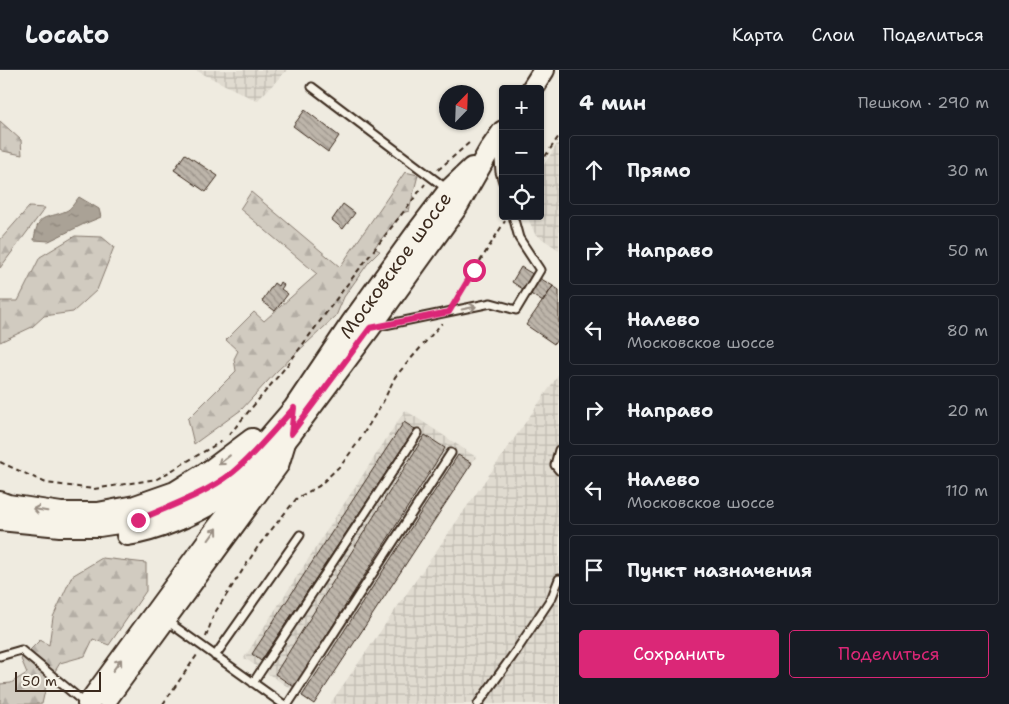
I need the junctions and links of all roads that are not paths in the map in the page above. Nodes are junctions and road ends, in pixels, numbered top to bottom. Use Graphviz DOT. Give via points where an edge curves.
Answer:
graph roads {
  1 [pos="312,88"];
  2 [pos="497,140"];
  3 [pos="501,175"];
  4 [pos="449,190"];
  5 [pos="514,220"];
  6 [pos="361,325"];
  7 [pos="294,408"];
  8 [pos="418,433"];
  9 [pos="291,434"];
  10 [pos="559,450"];
  11 [pos="451,453"];
  12 [pos="559,470"];
  13 [pos="0,502"];
  14 [pos="0,520"];
  15 [pos="0,534"];
  16 [pos="300,535"];
  17 [pos="559,579"];
  18 [pos="167,621"];
  19 [pos="0,656"];
  20 [pos="215,656"];
  21 [pos="253,683"];
  22 [pos="87,704"];
  23 [pos="107,704"];
  24 [pos="284,704"];
  25 [pos="288,704"];
  26 [pos="478,704"];
  1 -- 4 [label="lane"];
  2 -- 3 [label="lane"];
  2 -- 4 [label="main road, Московское шоссе"];
  2 -- 6 [label="main road, Московское шоссе" via="457,207"];
  4 -- 6 [label="main road, Московское шоссе"];
  6 -- 5 [label="lane, one-way" via="491,303 516,310 540,270 519,238"];
  6 -- 7 [label="main road, Московское шоссе"];
  6 -- 9 [label="main road, Московское шоссе"];
  6 -- 13 [label="main road, one-way" via="253,438 175,492 135,506 98,513 61,513"];
  7 -- 9 [label="street"];
  7 -- 14 [label="main road, Московское шоссе" via="231,474 202,492 138,520 98,526"];
  8 -- 21 [label="lane"];
  9 -- 15 [label="main road" via="219,499 140,534 60,539"];
  9 -- 18 [label="street" via="281,466"];
  22 -- 9 [label="main road, one-way"];
  10 -- 12 [label="lane" via="555,465"];
  11 -- 25 [label="lane"];
  16 -- 20 [label="lane"];
  17 -- 26 [label="lane" via="552,597"];
  18 -- 20 [label="lane"];
  18 -- 23 [label="street"];
  19 -- 22 [label="lane" via="21,650"];
  20 -- 21 [label="lane"];
  21 -- 24 [label="lane"];
}
